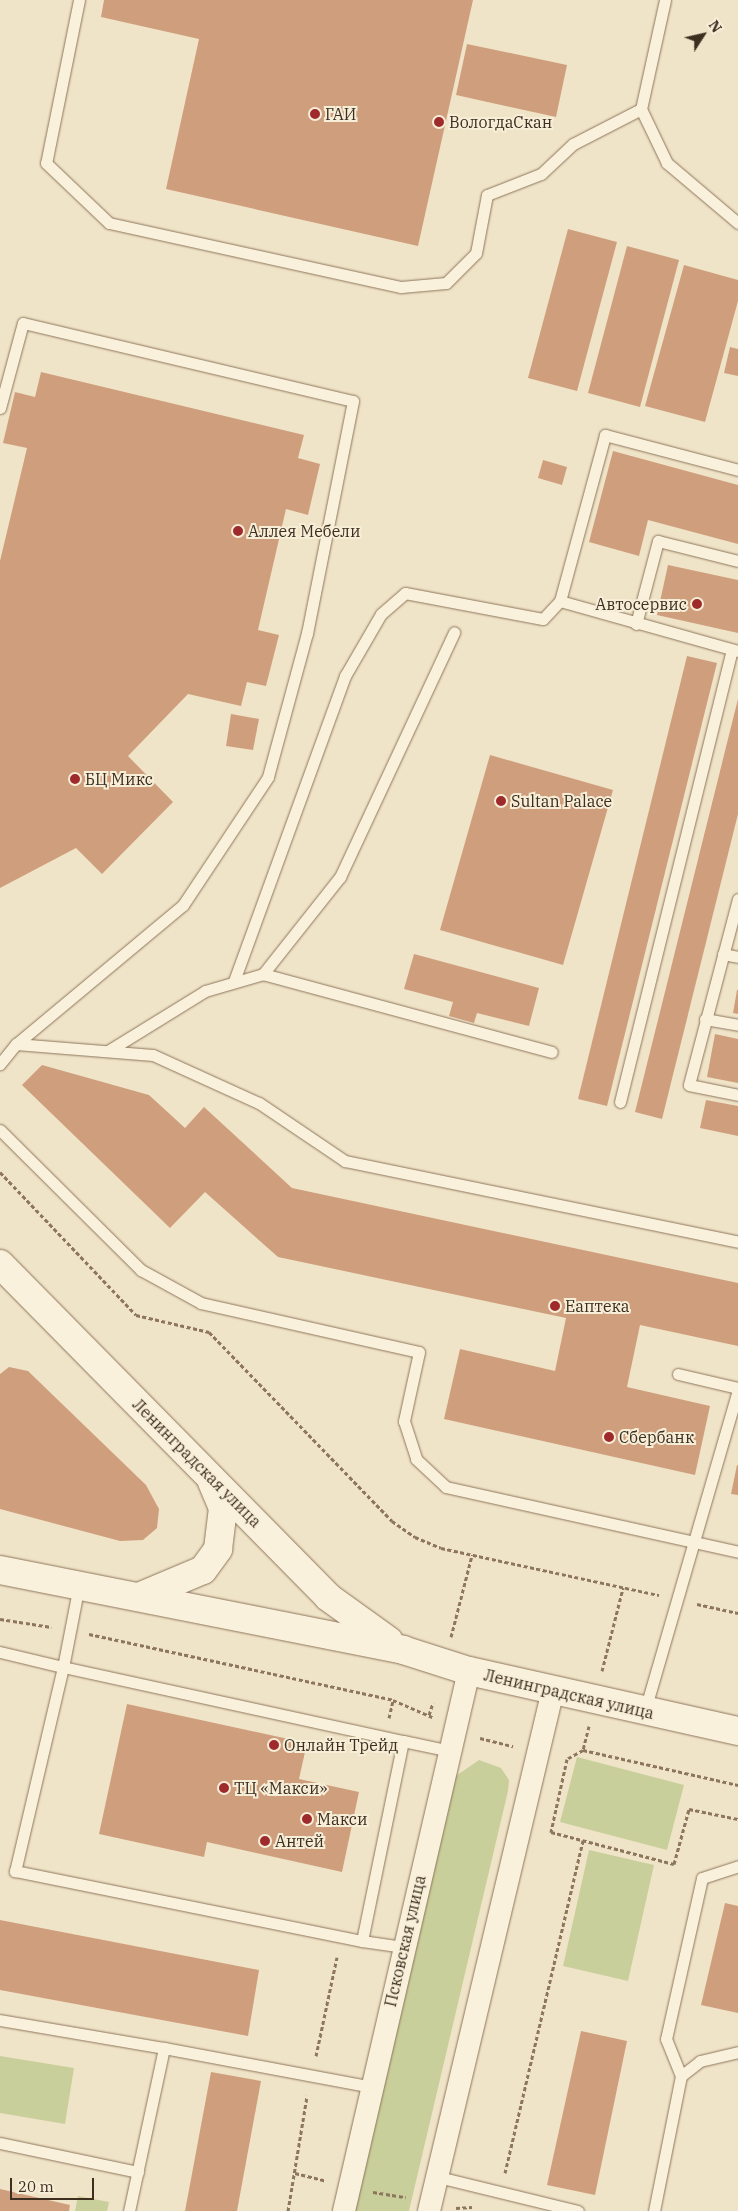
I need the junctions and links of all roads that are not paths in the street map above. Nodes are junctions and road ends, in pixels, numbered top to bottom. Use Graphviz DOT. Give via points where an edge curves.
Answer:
graph roads {
  1 [pos="78,0"];
  2 [pos="665,0"];
  3 [pos="641,109"];
  4 [pos="738,223"];
  5 [pos="0,408"];
  6 [pos="738,470"];
  7 [pos="738,561"];
  8 [pos="560,601"];
  9 [pos="636,624"];
  10 [pos="454,632"];
  11 [pos="735,650"];
  12 [pos="738,901"];
  13 [pos="723,954"];
  14 [pos="738,957"];
  15 [pos="263,974"];
  16 [pos="234,981"];
  17 [pos="705,1019"];
  18 [pos="738,1025"];
  19 [pos="16,1044"];
  20 [pos="108,1051"];
  21 [pos="552,1052"];
  22 [pos="1,1059"];
  23 [pos="738,1095"];
  24 [pos="620,1102"];
  25 [pos="0,1130"];
  26 [pos="738,1242"];
  27 [pos="0,1264"];
  28 [pos="678,1374"];
  29 [pos="738,1389"];
  30 [pos="210,1475"];
  31 [pos="692,1541"];
  32 [pos="738,1552"];
  33 [pos="0,1570"];
  34 [pos="79,1586"];
  35 [pos="139,1598"];
  36 [pos="403,1650"];
  37 [pos="0,1652"];
  38 [pos="63,1667"];
  39 [pos="469,1671"];
  40 [pos="553,1690"];
  41 [pos="644,1711"];
  42 [pos="738,1731"];
  43 [pos="403,1740"];
  44 [pos="452,1742"];
  45 [pos="738,1866"];
  46 [pos="362,1941"];
  47 [pos="403,1947"];
  48 [pos="0,2020"];
  49 [pos="164,2048"];
  50 [pos="738,2052"];
  51 [pos="681,2076"];
  52 [pos="372,2088"];
  53 [pos="0,2143"];
  54 [pos="138,2172"];
  55 [pos="438,2177"];
  56 [pos="422,2205"];
  57 [pos="130,2211"];
  58 [pos="344,2211"];
  59 [pos="578,2211"];
  60 [pos="654,2211"];
  1 -- 3 [label="lane" via="46,162 109,223 401,287 446,283 476,253 487,195 541,174 573,144"];
  2 -- 3 [label="lane"];
  3 -- 4 [label="lane" via="667,163"];
  5 -- 19 [label="lane" via="23,323 353,401 307,633 268,777 183,905"];
  6 -- 8 [label="lane" via="605,435"];
  7 -- 9 [label="lane" via="658,541"];
  8 -- 9 [label="lane"];
  8 -- 16 [label="lane" via="543,619 405,593 381,614 345,676"];
  9 -- 11 [label="lane"];
  10 -- 15 [label="lane" via="340,877"];
  11 -- 24 [label="lane"];
  12 -- 13 [label="lane"];
  13 -- 14 [label="lane"];
  13 -- 17 [label="lane"];
  15 -- 16 [label="lane"];
  15 -- 21 [label="lane"];
  16 -- 20 [label="lane" via="204,991"];
  17 -- 18 [label="lane"];
  17 -- 23 [label="lane" via="689,1085"];
  19 -- 20 [label="lane"];
  19 -- 22 [label="lane"];
  20 -- 26 [label="lane" via="153,1055 250,1099 345,1161"];
  25 -- 31 [label="lane" via="141,1270 201,1303 419,1352 404,1421 416,1459 446,1487"];
  27 -- 30 [label="main road, Ленинградская улица"];
  28 -- 29 [label="lane"];
  29 -- 31 [label="lane"];
  30 -- 35 [label="main road" via="223,1508 218,1549 203,1570"];
  30 -- 36 [label="main road, Ленинградская улица" via="328,1597"];
  31 -- 32 [label="lane"];
  31 -- 41 [label="lane"];
  33 -- 34 [label="main road, Ленинградская улица"];
  34 -- 35 [label="main road, Ленинградская улица"];
  34 -- 38 [label="lane"];
  35 -- 36 [label="main road, Ленинградская улица"];
  36 -- 39 [label="main road, Ленинградская улица"];
  37 -- 38 [label="lane"];
  38 -- 43 [label="lane"];
  38 -- 46 [label="lane" via="15,1871"];
  39 -- 40 [label="main road, Ленинградская улица"];
  39 -- 44 [label="street, Псковская улица"];
  40 -- 41 [label="main road, Ленинградская улица"];
  40 -- 55 [label="street"];
  41 -- 42 [label="main road, Ленинградская улица"];
  43 -- 44 [label="lane"];
  43 -- 46 [label="lane"];
  44 -- 47 [label="street, Псковская улица"];
  45 -- 51 [label="lane" via="702,1878 666,2038"];
  46 -- 47 [label="lane"];
  47 -- 52 [label="street, Псковская улица"];
  48 -- 49 [label="lane"];
  49 -- 52 [label="lane"];
  49 -- 54 [label="lane"];
  50 -- 51 [label="lane" via="700,2061"];
  51 -- 60 [label="lane"];
  52 -- 58 [label="street, Псковская улица"];
  53 -- 54 [label="lane"];
  54 -- 57 [label="lane"];
  55 -- 56 [label="street"];
  55 -- 59 [label="lane"];
}
